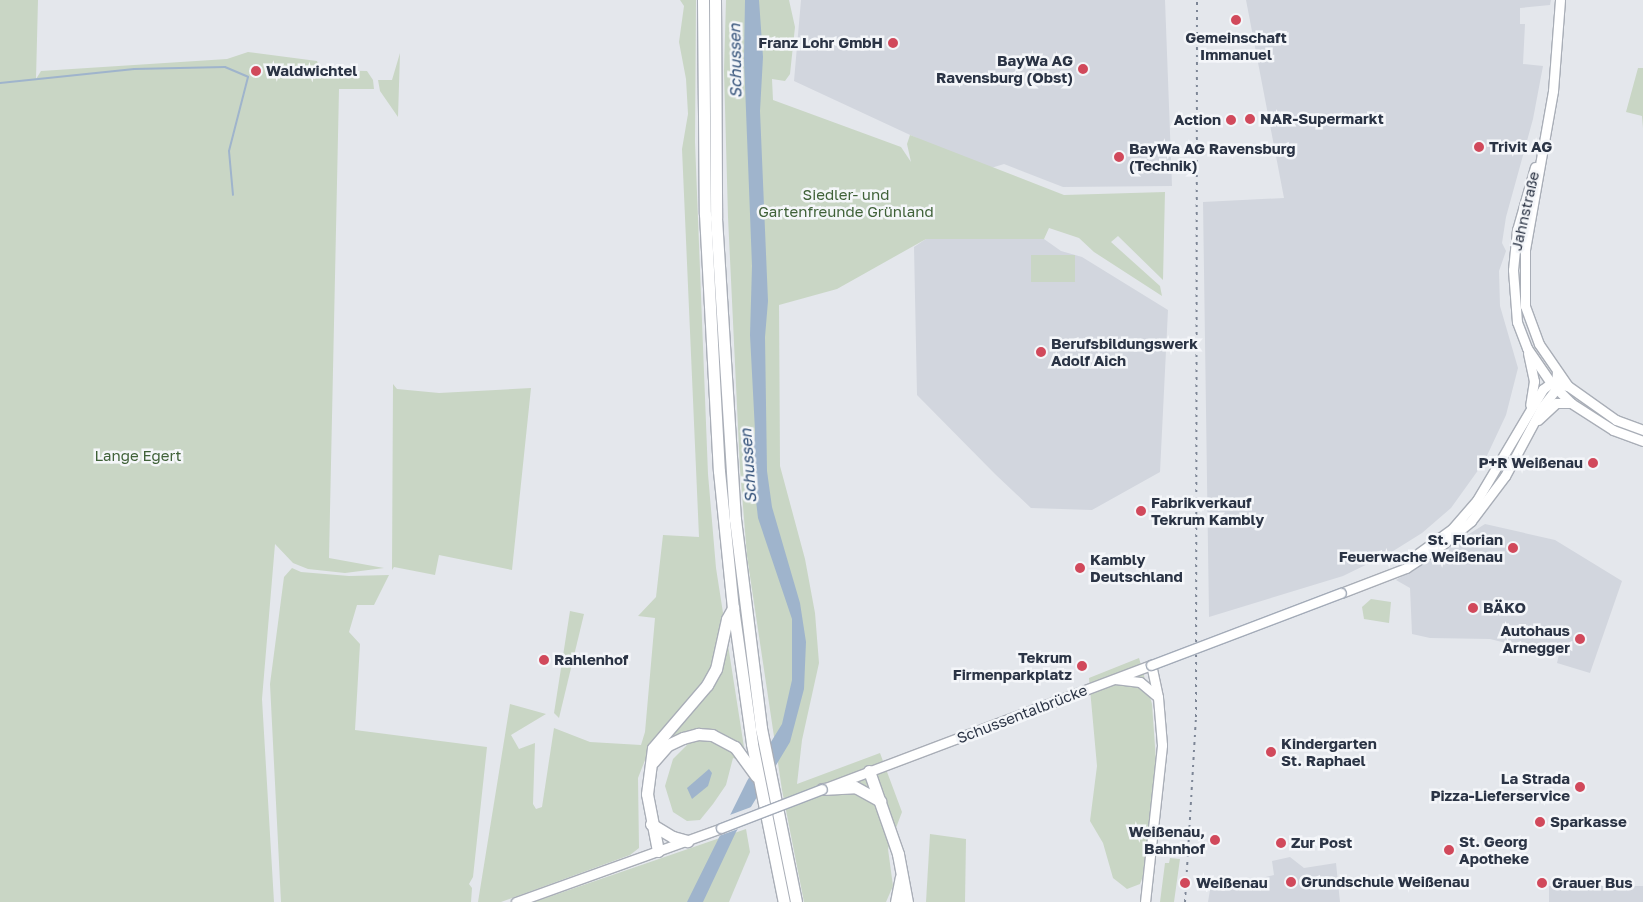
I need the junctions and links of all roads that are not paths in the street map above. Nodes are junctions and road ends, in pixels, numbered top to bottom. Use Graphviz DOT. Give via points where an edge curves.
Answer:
graph roads {
  1 [pos="703,0"];
  2 [pos="715,0"];
  3 [pos="1560,0"];
  4 [pos="1543,143"];
  5 [pos="1517,230"];
  6 [pos="1528,232"];
  7 [pos="1527,348"];
  8 [pos="1557,372"];
  9 [pos="1555,385"];
  10 [pos="1568,386"];
  11 [pos="1571,403"];
  12 [pos="1530,405"];
  13 [pos="1534,424"];
  14 [pos="1643,430"];
  15 [pos="1643,441"];
  16 [pos="1388,574"];
  17 [pos="733,608"];
  18 [pos="1151,665"];
  19 [pos="1114,680"];
  20 [pos="1158,697"];
  21 [pos="649,768"];
  22 [pos="869,771"];
  23 [pos="759,781"];
  24 [pos="822,789"];
  25 [pos="880,801"];
  26 [pos="651,824"];
  27 [pos="687,840"];
  28 [pos="658,851"];
  29 [pos="901,868"];
  30 [pos="785,880"];
  31 [pos="794,900"];
  32 [pos="516,902"];
  33 [pos="896,902"];
  34 [pos="907,902"];
  35 [pos="1145,902"];
  1 -- 17 [label="highway" via="705,214 714,402"];
  2 -- 30 [label="highway" via="715,198 725,397 740,568"];
  3 -- 4 [label="main road, Jahnstraße" via="1558,56"];
  4 -- 5 [label="main road, Jahnstraße"];
  4 -- 6 [label="main road, Jahnstraße"];
  5 -- 6 [label="main road"];
  5 -- 7 [label="main road, Jahnstraße" via="1514,295 1517,322"];
  6 -- 8 [label="main road, Jahnstraße" via="1523,272 1525,306 1539,344"];
  7 -- 9 [label="main road, Jahnstraße"];
  7 -- 12 [label="main road" via="1534,381"];
  8 -- 9 [label="main road, Jahnstraße"];
  8 -- 10 [label="main road, Jahnstraße"];
  9 -- 10 [label="main road"];
  9 -- 11 [label="main road, Jahnstraße"];
  9 -- 12 [label="main road"];
  9 -- 13 [label="main road"];
  10 -- 14 [label="main road, Jahnstraße" via="1616,420"];
  11 -- 13 [label="main road" via="1556,403"];
  11 -- 15 [label="main road, Jahnstraße" via="1613,430"];
  12 -- 16 [label="main road" via="1496,470 1465,515 1436,542"];
  13 -- 16 [label="main road" via="1505,476 1471,521 1431,553 1406,568"];
  16 -- 18 [label="main road, Schussentalbrücke, bridge"];
  17 -- 21 [label="highway" via="727,619 716,669 695,700 662,735 654,748"];
  17 -- 23 [label="highway"];
  18 -- 19 [label="main road, Schussentalbrücke"];
  18 -- 20 [label="main road"];
  19 -- 20 [label="main road" via="1140,682"];
  19 -- 22 [label="main road, Schussentalbrücke"];
  20 -- 35 [label="main road" via="1162,752"];
  21 -- 23 [label="highway" via="668,745 698,734 723,740 746,760"];
  21 -- 26 [label="highway" via="647,794"];
  22 -- 24 [label="main road, Schussentalbrücke"];
  22 -- 25 [label="highway"];
  23 -- 30 [label="highway"];
  24 -- 25 [label="highway" via="855,787"];
  24 -- 27 [label="main road, Schussentalbrücke, bridge"];
  25 -- 29 [label="highway"];
  26 -- 27 [label="highway" via="673,837"];
  26 -- 28 [label="highway"];
  27 -- 28 [label="main road, Schussentalbrücke"];
  28 -- 32 [label="main road, Schussentalbrücke"];
  29 -- 33 [label="highway"];
  29 -- 34 [label="highway"];
  30 -- 31 [label="highway"];
}
